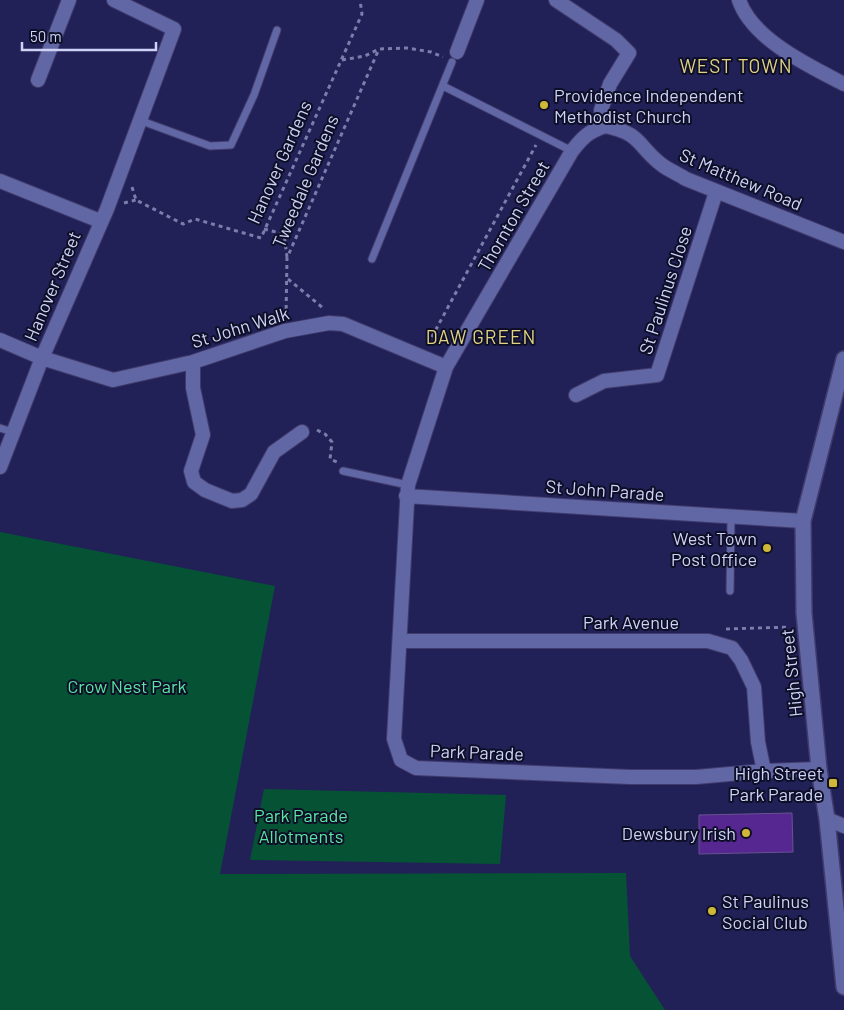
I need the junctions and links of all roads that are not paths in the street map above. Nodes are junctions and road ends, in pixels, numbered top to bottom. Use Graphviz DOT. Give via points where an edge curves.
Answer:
graph roads {
  1 [pos="69,0"];
  2 [pos="114,0"];
  3 [pos="477,0"];
  4 [pos="556,0"];
  5 [pos="740,0"];
  6 [pos="278,30"];
  7 [pos="455,57"];
  8 [pos="38,80"];
  9 [pos="844,84"];
  10 [pos="443,86"];
  11 [pos="140,120"];
  12 [pos="605,126"];
  13 [pos="572,151"];
  14 [pos="0,181"];
  15 [pos="716,192"];
  16 [pos="100,221"];
  17 [pos="844,242"];
  18 [pos="372,259"];
  19 [pos="0,340"];
  20 [pos="42,358"];
  21 [pos="844,359"];
  22 [pos="193,362"];
  23 [pos="446,367"];
  24 [pos="576,395"];
  25 [pos="0,428"];
  26 [pos="14,432"];
  27 [pos="302,432"];
  28 [pos="0,467"];
  29 [pos="343,471"];
  30 [pos="407,490"];
  31 [pos="731,517"];
  32 [pos="803,521"];
  33 [pos="730,590"];
  34 [pos="400,641"];
  35 [pos="819,769"];
  36 [pos="764,770"];
  37 [pos="827,819"];
  38 [pos="844,826"];
  39 [pos="844,987"];
  1 -- 8 [label="street"];
  2 -- 11 [label="street, Hanover Street" via="174,29"];
  3 -- 7 [label="street"];
  4 -- 12 [label="street" via="616,40 629,53 610,84 601,110"];
  5 -- 9 [label="street" via="743,10 759,32 816,70"];
  6 -- 11 [label="lane" via="254,96 230,145 210,146"];
  7 -- 10 [label="lane"];
  10 -- 13 [label="lane"];
  10 -- 18 [label="lane"];
  11 -- 16 [label="street, Hanover Street"];
  12 -- 13 [label="street, Thornton Street" via="582,137"];
  12 -- 15 [label="street, St Matthew Road" via="625,130 635,136 661,164"];
  13 -- 23 [label="street, Thornton Street"];
  14 -- 16 [label="street"];
  15 -- 17 [label="street, St Matthew Road"];
  15 -- 24 [label="street, St Paulinus Close" via="657,376 604,381"];
  16 -- 20 [label="street, Hanover Street"];
  19 -- 20 [label="street, St John Walk"];
  20 -- 22 [label="street, St John Walk" via="113,380"];
  20 -- 26 [label="street, Hanover Street"];
  21 -- 32 [label="street, High Street"];
  22 -- 23 [label="street, St John Walk" via="285,331 329,323 343,324"];
  22 -- 27 [label="street" via="193,388 204,435 191,471 194,482 205,490 232,501 242,500 251,494 274,452"];
  23 -- 30 [label="street, Thornton Street"];
  25 -- 26 [label="lane"];
  26 -- 28 [label="street, Hanover Street"];
  29 -- 30 [label="lane"];
  30 -- 31 [label="street, St John Parade"];
  30 -- 34 [label="street, Park Parade"];
  31 -- 32 [label="street, St John Parade"];
  31 -- 33 [label="lane"];
  32 -- 35 [label="street, High Street" via="805,626"];
  34 -- 36 [label="street, Park Avenue" via="708,641 732,648 754,687 758,742"];
  34 -- 36 [label="street, Park Parade" via="394,739 401,760 416,768 630,777 696,777"];
  35 -- 36 [label="street, Park Parade"];
  35 -- 37 [label="street, High Street"];
  37 -- 38 [label="street"];
  37 -- 39 [label="street, High Street"];
}
